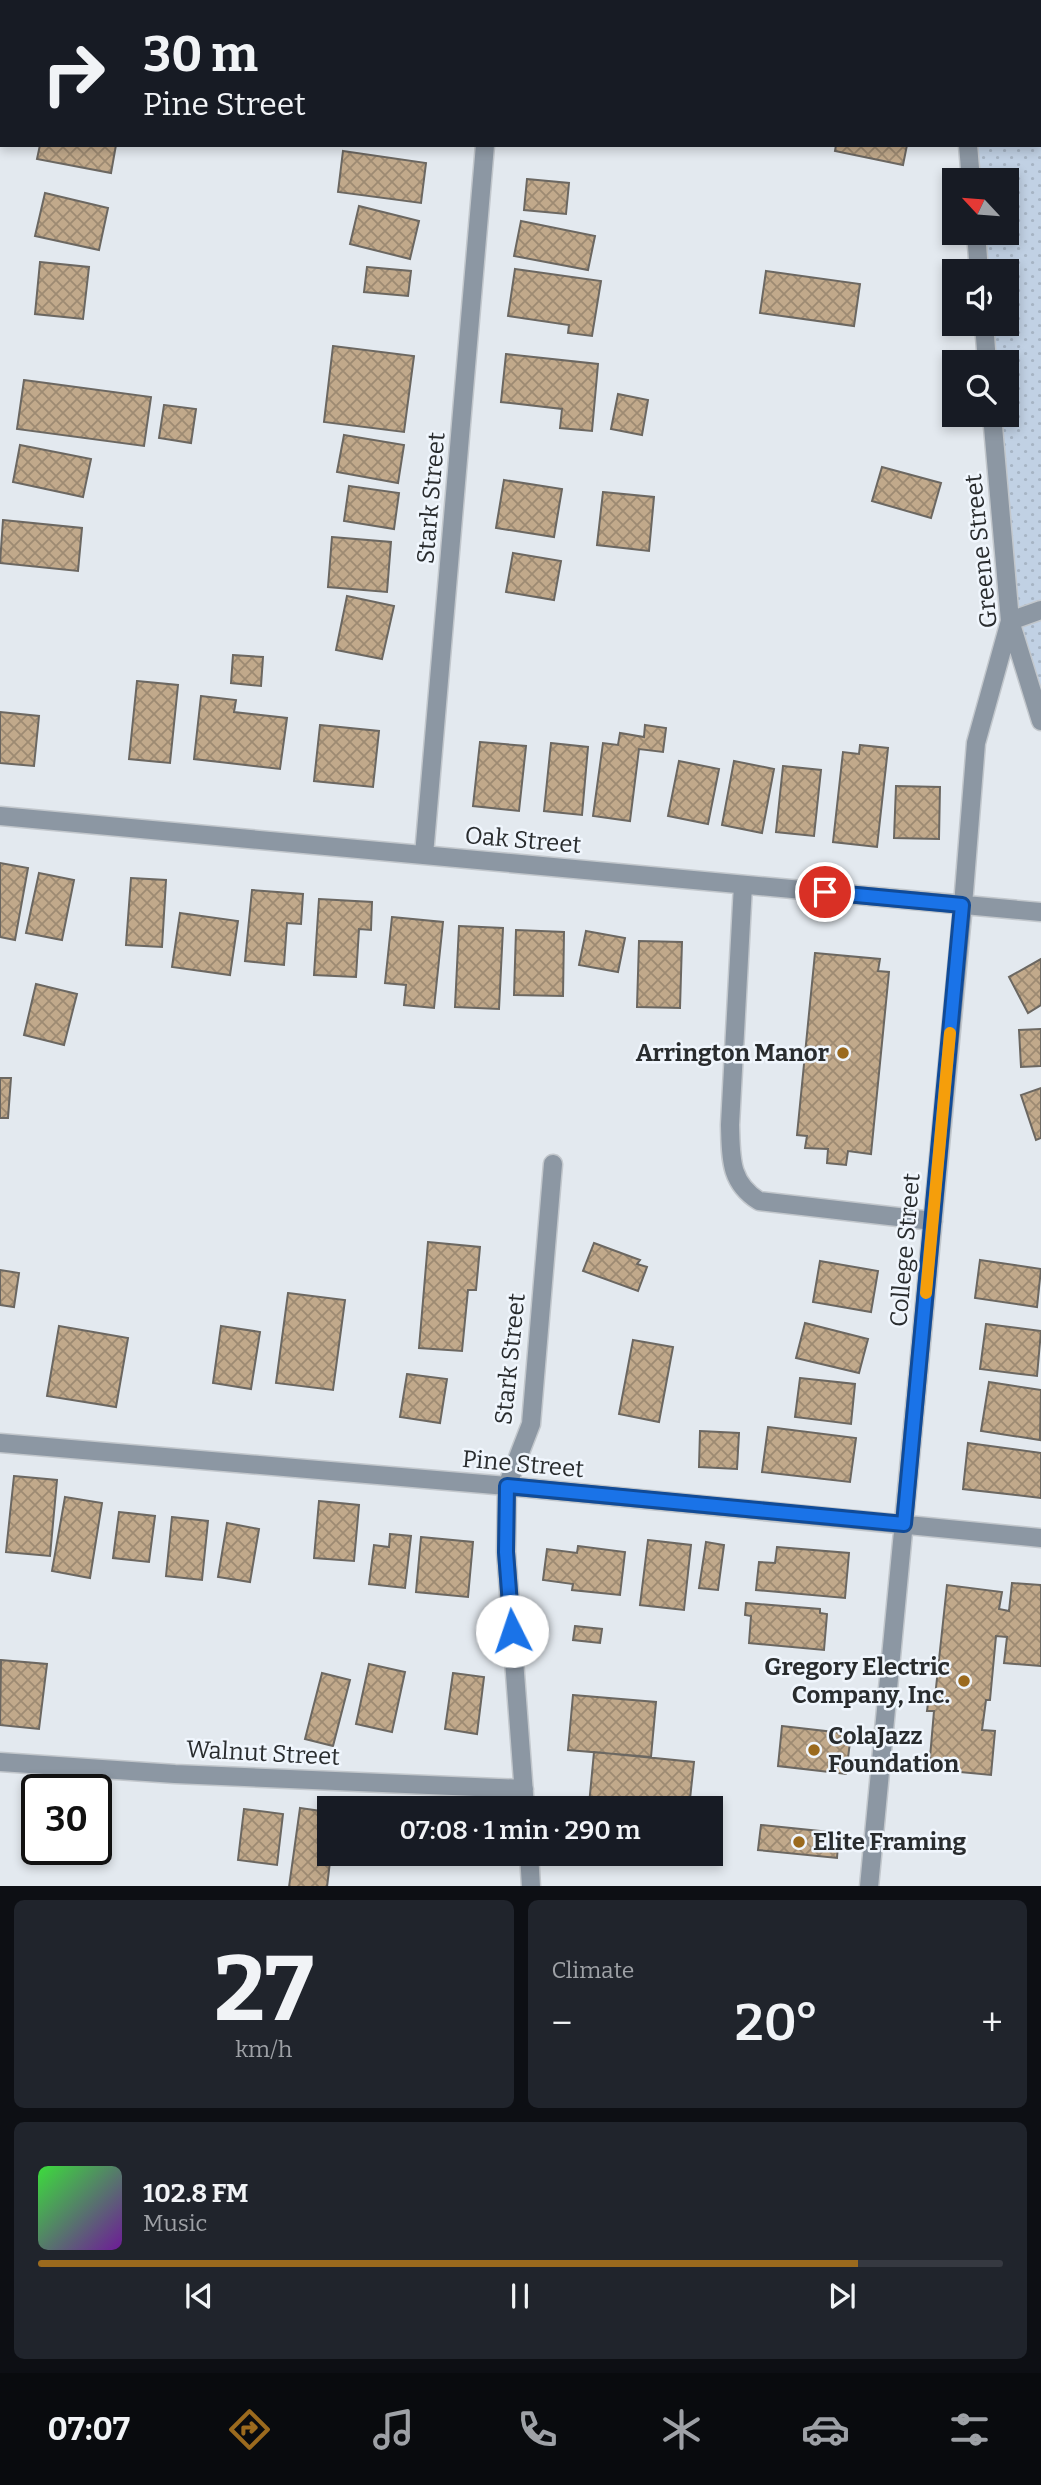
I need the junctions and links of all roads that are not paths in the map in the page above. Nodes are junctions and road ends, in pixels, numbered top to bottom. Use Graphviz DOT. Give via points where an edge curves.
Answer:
graph roads {
  1 [pos="485,147"];
  2 [pos="968,147"];
  3 [pos="970,168"];
  4 [pos="993,427"];
  5 [pos="1041,610"];
  6 [pos="1010,621"];
  7 [pos="1041,721"];
  8 [pos="0,816"];
  9 [pos="425,855"];
  10 [pos="743,885"];
  11 [pos="962,905"];
  12 [pos="1041,912"];
  13 [pos="553,1164"];
  14 [pos="933,1221"];
  15 [pos="0,1443"];
  16 [pos="507,1486"];
  17 [pos="904,1524"];
  18 [pos="1041,1538"];
  19 [pos="0,1762"];
  20 [pos="524,1789"];
  21 [pos="524,1796"];
  22 [pos="530,1866"];
  23 [pos="531,1886"];
  24 [pos="869,1886"];
  1 -- 9 [label="street, Stark Street"];
  2 -- 3 [label="street"];
  4 -- 6 [label="street, Greene Street"];
  5 -- 6 [label="street"];
  6 -- 7 [label="street, Greene Street"];
  6 -- 11 [label="street, College Street" via="976,743"];
  8 -- 9 [label="street, Oak Street"];
  9 -- 10 [label="street, Oak Street"];
  10 -- 11 [label="street, Oak Street"];
  10 -- 14 [label="street" via="730,1125 738,1182 759,1201"];
  11 -- 12 [label="street, Oak Street"];
  11 -- 14 [label="street, College Street"];
  13 -- 16 [label="street, Stark Street" via="531,1424"];
  14 -- 17 [label="street, College Street"];
  15 -- 16 [label="street, Pine Street"];
  16 -- 17 [label="street, Pine Street"];
  16 -- 20 [label="street, Stark Street" via="506,1552"];
  17 -- 18 [label="street, Pine Street"];
  17 -- 24 [label="street, College Street"];
  19 -- 20 [label="street, Walnut Street"];
  20 -- 21 [label="street, Stark Street"];
  22 -- 23 [label="street"];
}
